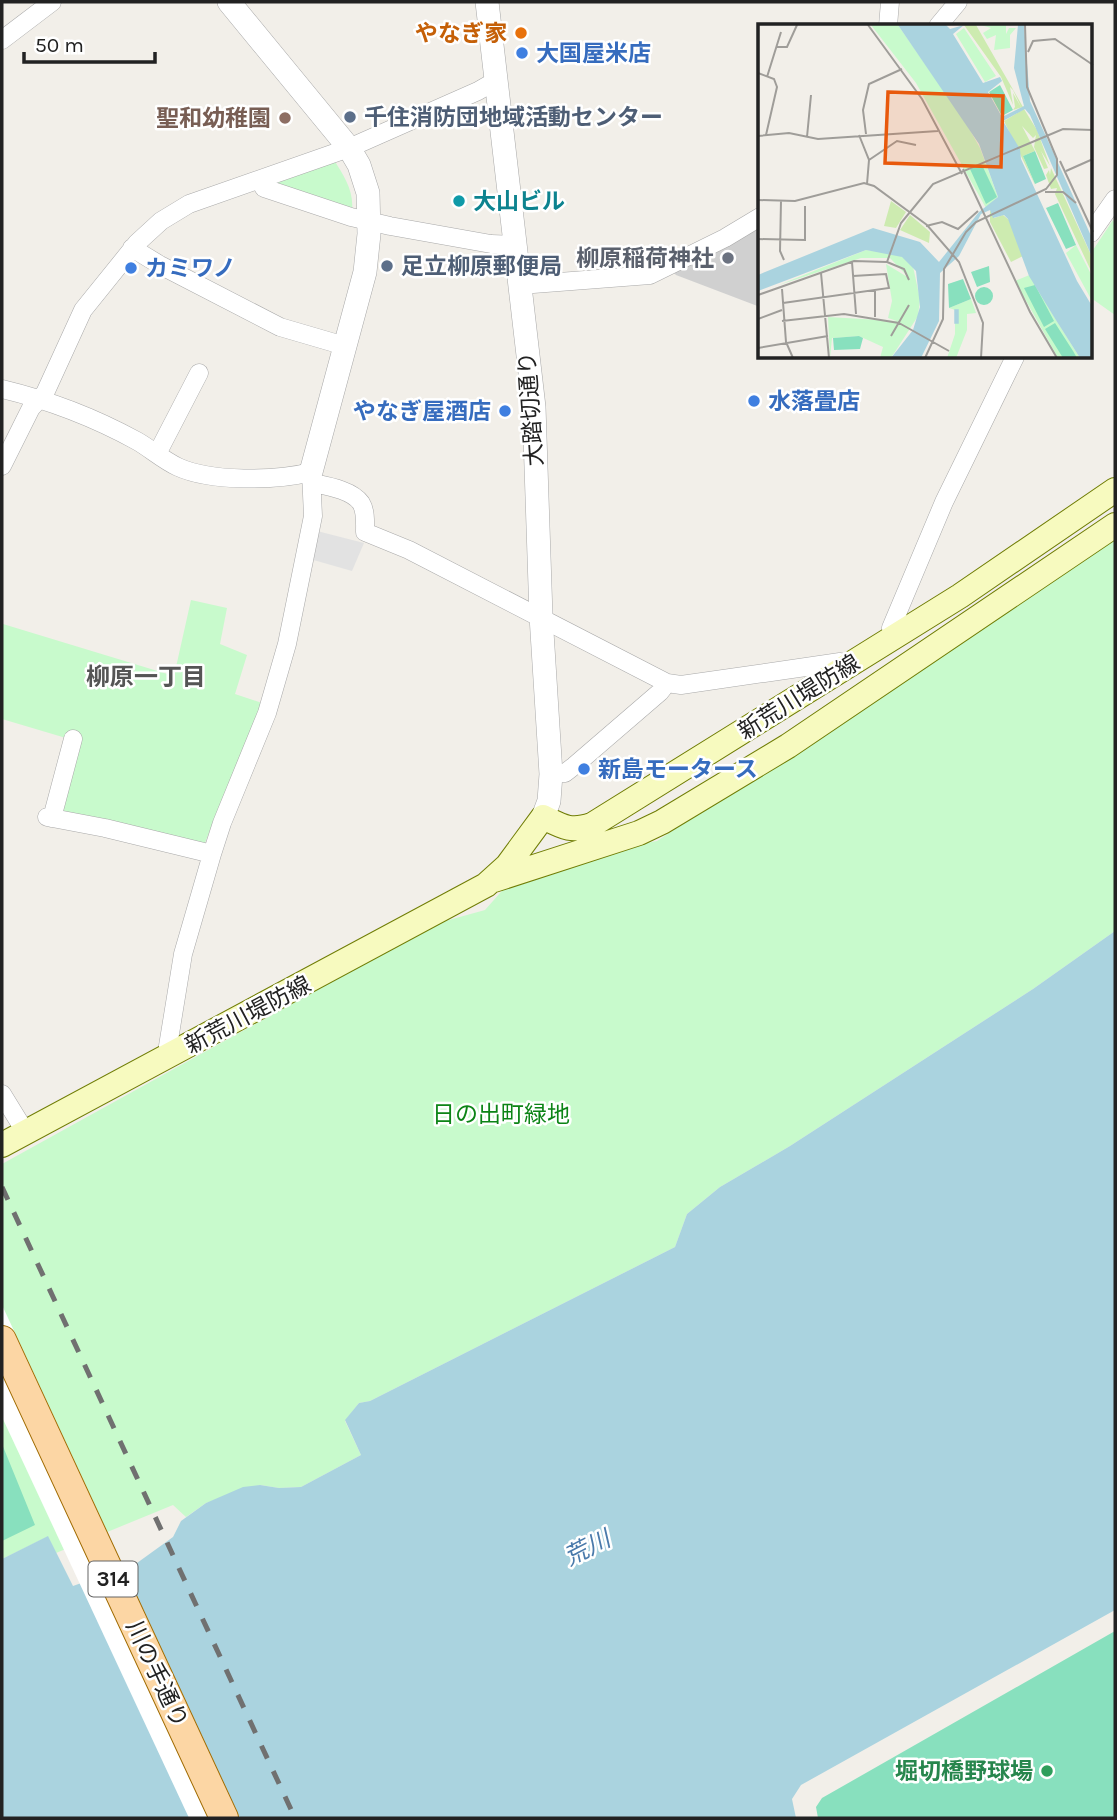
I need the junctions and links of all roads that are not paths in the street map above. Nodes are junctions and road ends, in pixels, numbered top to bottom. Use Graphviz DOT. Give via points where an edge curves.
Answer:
graph roads {
  1 [pos="52,2"];
  2 [pos="229,2"];
  3 [pos="487,2"];
  4 [pos="890,2"];
  5 [pos="958,2"];
  6 [pos="888,24"];
  7 [pos="940,24"];
  8 [pos="2,40"];
  9 [pos="497,80"];
  10 [pos="349,148"];
  11 [pos="260,181"];
  12 [pos="1115,199"];
  13 [pos="758,218"];
  14 [pos="369,221"];
  15 [pos="1092,232"];
  16 [pos="515,245"];
  17 [pos="132,248"];
  18 [pos="520,285"];
  19 [pos="345,346"];
  20 [pos="1014,359"];
  21 [pos="199,373"];
  22 [pos="2,389"];
  23 [pos="40,398"];
  24 [pos="157,454"];
  25 [pos="2,466"];
  26 [pos="312,478"];
  27 [pos="1115,490"];
  28 [pos="1115,525"];
  29 [pos="541,616"];
  30 [pos="896,635"];
  31 [pos="846,669"];
  32 [pos="667,682"];
  33 [pos="73,739"];
  34 [pos="551,774"];
  35 [pos="542,817"];
  36 [pos="212,854"];
  37 [pos="492,881"];
  38 [pos="173,1054"];
  39 [pos="2,1094"];
  40 [pos="26,1133"];
  41 [pos="2,1144"];
  42 [pos="2,1340"];
  43 [pos="2,1381"];
  44 [pos="205,1818"];
  45 [pos="224,1818"];
  1 -- 8 [label="street"];
  2 -- 10 [label="street"];
  3 -- 9 [label="street, 大踏切通り"];
  4 -- 6 [label="street"];
  5 -- 7 [label="street"];
  9 -- 10 [label="street"];
  9 -- 16 [label="street, 大踏切通り"];
  10 -- 11 [label="street"];
  10 -- 14 [label="street" via="365,178"];
  11 -- 14 [label="street" via="264,188"];
  11 -- 17 [label="street" via="189,204 161,221"];
  12 -- 15 [label="street"];
  13 -- 18 [label="street" via="650,275"];
  14 -- 16 [label="street"];
  14 -- 19 [label="street" via="365,272"];
  16 -- 18 [label="street, 大踏切通り"];
  17 -- 19 [label="street" via="280,327"];
  17 -- 23 [label="street" via="83,310"];
  18 -- 29 [label="street, 大踏切通り" via="534,407"];
  19 -- 26 [label="street"];
  20 -- 30 [label="street" via="939,515 891,628"];
  21 -- 24 [label="street"];
  22 -- 23 [label="street"];
  23 -- 24 [label="street"];
  23 -- 25 [label="street"];
  24 -- 26 [label="street" via="197,473"];
  26 -- 29 [label="street" via="360,501 365,532"];
  26 -- 36 [label="street" via="313,516 287,644 267,713"];
  27 -- 30 [label="main road, 新荒川堤防線"];
  28 -- 37 [label="main road, 新荒川堤防線" via="788,746 662,822"];
  29 -- 32 [label="street"];
  29 -- 34 [label="street, 大踏切通り"];
  30 -- 31 [label="main road, 新荒川堤防線"];
  31 -- 32 [label="street" via="840,662 681,685"];
  31 -- 35 [label="main road, 新荒川堤防線" via="592,825 578,830"];
  32 -- 34 [label="street" via="574,766 565,773"];
  33 -- 36 [label="street" via="50,817"];
  34 -- 35 [label="street, 大踏切通り" via="549,801"];
  35 -- 37 [label="main road, 新荒川堤防線"];
  36 -- 38 [label="street" via="183,954 168,1046"];
  37 -- 38 [label="main road, 新荒川堤防線"];
  38 -- 40 [label="main road, 新荒川堤防線"];
  39 -- 40 [label="street"];
  40 -- 41 [label="main road, 新荒川堤防線"];
  42 -- 45 [label="main road, 川の手通り / 314"];
  43 -- 44 [label="main road, 川の手通り / 314"];
}
